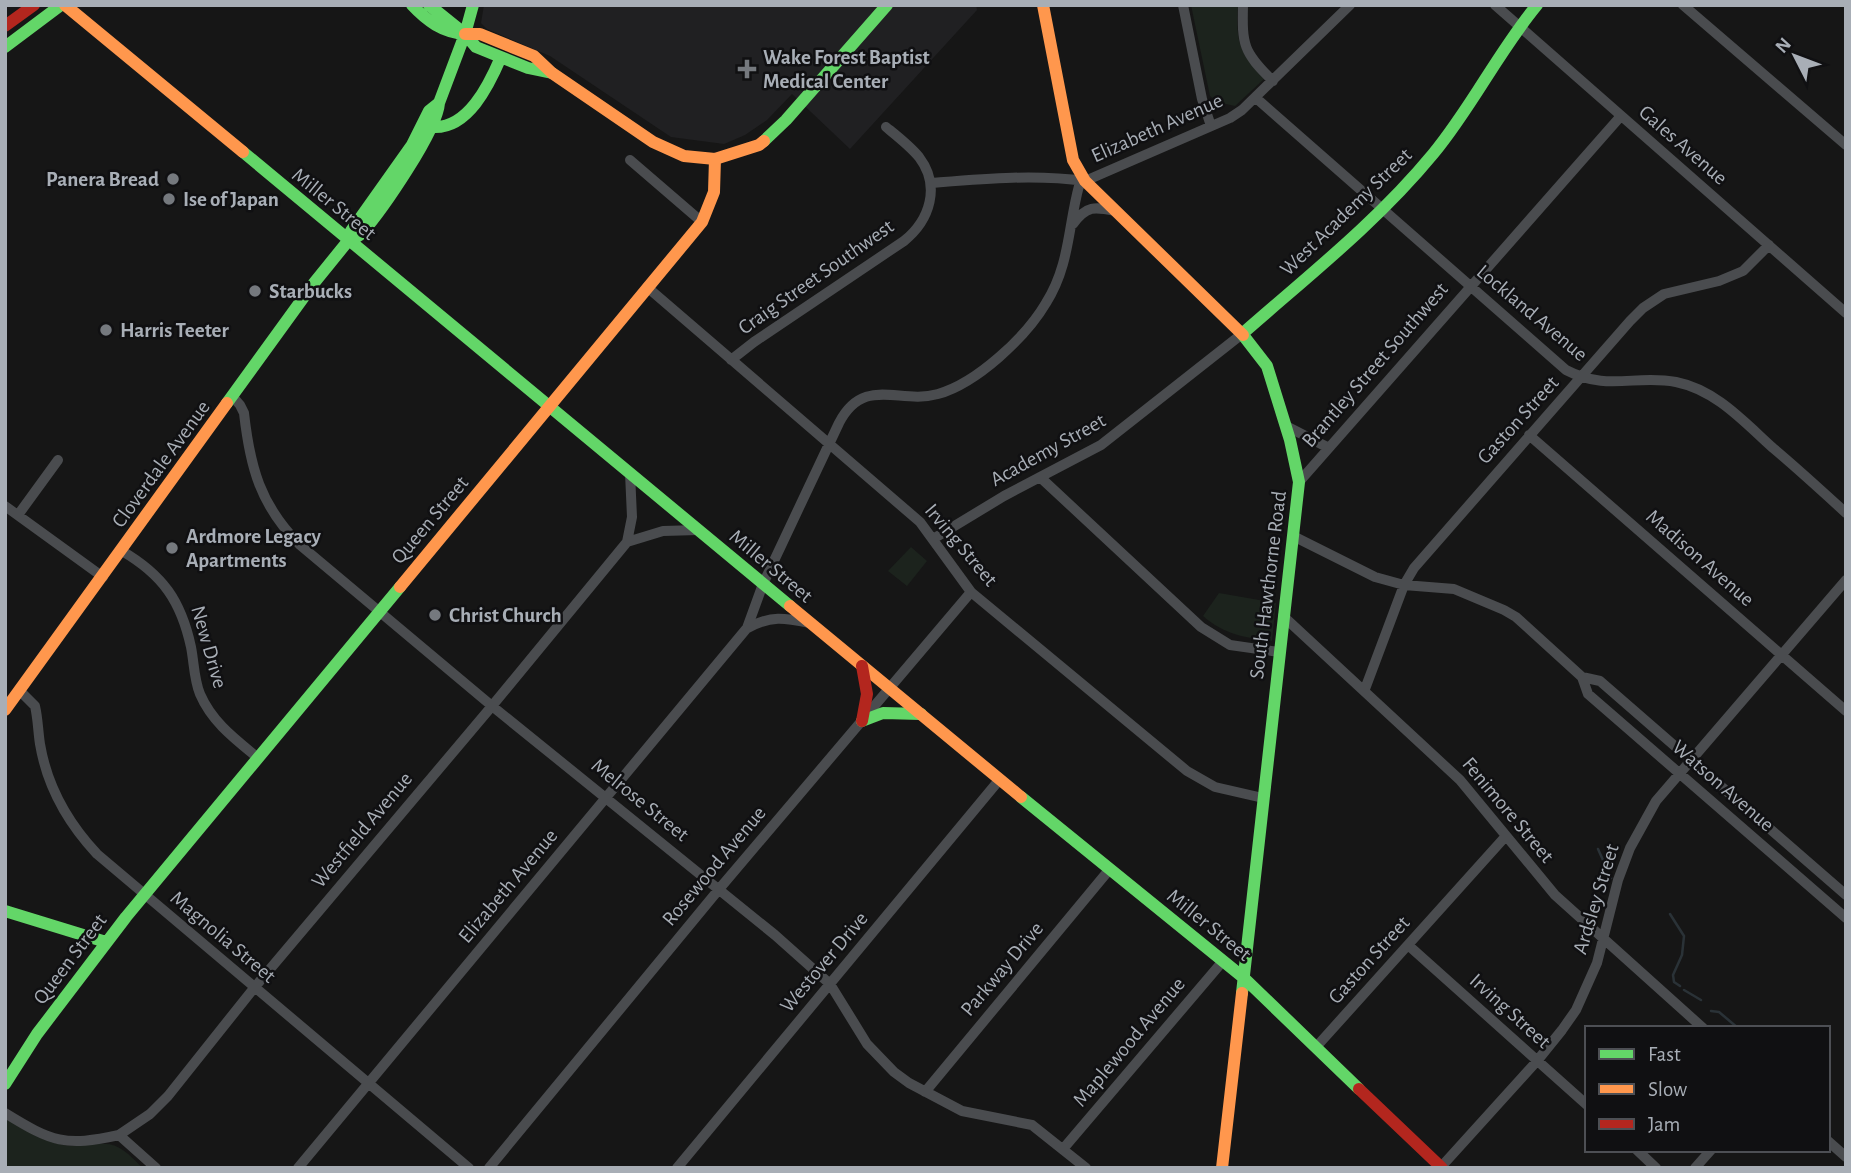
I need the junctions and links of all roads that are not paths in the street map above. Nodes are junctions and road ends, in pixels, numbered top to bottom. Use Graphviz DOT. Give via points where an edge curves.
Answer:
graph roads {
  1 [pos="34,5"];
  2 [pos="63,5"];
  3 [pos="412,5"];
  4 [pos="429,5"];
  5 [pos="473,5"];
  6 [pos="887,5"];
  7 [pos="1043,5"];
  8 [pos="1183,5"];
  9 [pos="1243,5"];
  10 [pos="1350,5"];
  11 [pos="1495,5"];
  12 [pos="1537,5"];
  13 [pos="1683,5"];
  14 [pos="5,26"];
  15 [pos="1518,26"];
  16 [pos="465,34"];
  17 [pos="5,47"];
  18 [pos="501,57"];
  19 [pos="552,73"];
  20 [pos="1273,81"];
  21 [pos="1256,98"];
  22 [pos="439,103"];
  23 [pos="1620,117"];
  24 [pos="433,127"];
  25 [pos="886,127"];
  26 [pos="1210,127"];
  27 [pos="1846,145"];
  28 [pos="715,159"];
  29 [pos="630,160"];
  30 [pos="1085,181"];
  31 [pos="930,183"];
  32 [pos="1381,210"];
  33 [pos="1116,211"];
  34 [pos="364,212"];
  35 [pos="319,218"];
  36 [pos="702,222"];
  37 [pos="1073,224"];
  38 [pos="348,241"];
  39 [pos="1769,245"];
  40 [pos="1469,286"];
  41 [pos="647,287"];
  42 [pos="1846,313"];
  43 [pos="1242,334"];
  44 [pos="731,360"];
  45 [pos="1581,378"];
  46 [pos="233,397"];
  47 [pos="550,406"];
  48 [pos="1286,426"];
  49 [pos="1529,435"];
  50 [pos="830,444"];
  51 [pos="1329,448"];
  52 [pos="58,460"];
  53 [pos="630,473"];
  54 [pos="1041,478"];
  55 [pos="1299,482"];
  56 [pos="5,506"];
  57 [pos="1846,513"];
  58 [pos="18,515"];
  59 [pos="698,530"];
  60 [pos="1293,536"];
  61 [pos="933,539"];
  62 [pos="627,542"];
  63 [pos="122,551"];
  64 [pos="103,577"];
  65 [pos="1846,580"];
  66 [pos="763,584"];
  67 [pos="1404,585"];
  68 [pos="971,592"];
  69 [pos="379,611"];
  70 [pos="1283,616"];
  71 [pos="811,623"];
  72 [pos="747,628"];
  73 [pos="1279,652"];
  74 [pos="1781,654"];
  75 [pos="862,666"];
  76 [pos="1582,677"];
  77 [pos="890,688"];
  78 [pos="1365,689"];
  79 [pos="19,691"];
  80 [pos="492,706"];
  81 [pos="6,707"];
  82 [pos="1846,711"];
  83 [pos="921,714"];
  84 [pos="862,721"];
  85 [pos="257,757"];
  86 [pos="1691,759"];
  87 [pos="1679,774"];
  88 [pos="1000,779"];
  89 [pos="606,798"];
  90 [pos="1263,798"];
  91 [pos="1506,836"];
  92 [pos="1109,870"];
  93 [pos="720,888"];
  94 [pos="144,895"];
  95 [pos="1846,895"];
  96 [pos="5,911"];
  97 [pos="1846,918"];
  98 [pos="1605,938"];
  99 [pos="106,942"];
  100 [pos="1408,945"];
  101 [pos="1247,946"];
  102 [pos="1220,958"];
  103 [pos="1244,978"];
  104 [pos="830,984"];
  105 [pos="254,988"];
  106 [pos="1264,997"];
  107 [pos="1240,1009"];
  108 [pos="1701,1026"];
  109 [pos="1317,1046"];
  110 [pos="1536,1061"];
  111 [pos="5,1084"];
  112 [pos="369,1084"];
  113 [pos="925,1092"];
  114 [pos="1585,1103"];
  115 [pos="5,1112"];
  116 [pos="119,1135"];
  117 [pos="1830,1143"];
  118 [pos="1063,1149"];
  119 [pos="1639,1152"];
  120 [pos="1709,1152"];
  121 [pos="1846,1157"];
  122 [pos="1441,1167"];
  123 [pos="156,1168"];
  124 [pos="298,1168"];
  125 [pos="469,1168"];
  126 [pos="489,1168"];
  127 [pos="677,1168"];
  128 [pos="1086,1168"];
  129 [pos="1223,1168"];
  130 [pos="1656,1168"];
  131 [pos="1695,1168"];
  1 -- 14 [label="main road"];
  2 -- 17 [label="main road"];
  2 -- 35 [label="main road, Miller Street"];
  3 -- 16 [label="main road" via="437,27"];
  4 -- 16 [label="main road" via="455,21"];
  5 -- 16 [label="main road, Cloverdale Avenue"];
  6 -- 28 [label="main road" via="759,145"];
  7 -- 30 [label="main road, South Hawthorne Road" via="1070,149"];
  8 -- 26 [label="street"];
  9 -- 20 [label="street" via="1242,38"];
  10 -- 20 [label="street, Elizabeth Avenue"];
  11 -- 15 [label="street, Gales Avenue"];
  12 -- 15 [label="main road, West Academy Street"];
  13 -- 27 [label="street"];
  15 -- 23 [label="street, Gales Avenue"];
  15 -- 32 [label="main road, West Academy Street" via="1436,152"];
  16 -- 18 [label="main road" via="476,47"];
  16 -- 19 [label="main road" via="480,34 522,50"];
  16 -- 22 [label="main road, Cloverdale Avenue"];
  18 -- 19 [label="main road"];
  18 -- 24 [label="main road" via="483,92 463,115 448,126"];
  19 -- 28 [label="main road" via="653,142 684,156"];
  20 -- 21 [label="street, Elizabeth Avenue"];
  21 -- 26 [label="street, Elizabeth Avenue"];
  21 -- 32 [label="street, Lockland Avenue"];
  22 -- 24 [label="main road, Cloverdale Avenue"];
  22 -- 34 [label="main road, Cloverdale Avenue" via="429,111 412,145"];
  23 -- 39 [label="street, Gales Avenue"];
  23 -- 40 [label="street, Brantley Street Southwest"];
  24 -- 38 [label="main road, Cloverdale Avenue" via="360,236"];
  25 -- 31 [label="street" via="921,159"];
  26 -- 30 [label="street, Elizabeth Avenue"];
  28 -- 36 [label="main road, Queen Street" via="716,192"];
  29 -- 36 [label="street"];
  30 -- 31 [label="street"];
  30 -- 33 [label="main road, South Hawthorne Road"];
  30 -- 37 [label="street, Elizabeth Avenue" via="1075,200"];
  31 -- 44 [label="street, Craig Street Southwest" via="928,212 914,232"];
  32 -- 40 [label="street, Lockland Avenue"];
  32 -- 43 [label="main road, West Academy Street"];
  33 -- 37 [label="street" via="1090,209 1081,212"];
  33 -- 43 [label="main road, South Hawthorne Road"];
  34 -- 35 [label="main road" via="341,224"];
  34 -- 38 [label="main road, Cloverdale Avenue"];
  35 -- 38 [label="main road, Miller Street"];
  36 -- 41 [label="main road, Queen Street"];
  37 -- 50 [label="street, Elizabeth Avenue" via="1061,272 1045,304 995,360 937,395 863,397 844,413"];
  38 -- 46 [label="main road, Cloverdale Avenue"];
  38 -- 47 [label="main road, Miller Street"];
  39 -- 42 [label="street, Gales Avenue"];
  39 -- 45 [label="street, Gaston Street" via="1733,276 1654,299"];
  40 -- 45 [label="street, Lockland Avenue"];
  40 -- 51 [label="street, Brantley Street Southwest"];
  41 -- 44 [label="street, Irving Street"];
  41 -- 47 [label="main road, Queen Street"];
  43 -- 48 [label="main road, South Hawthorne Road" via="1263,357"];
  43 -- 54 [label="street, Academy Street" via="1101,445"];
  44 -- 50 [label="street, Irving Street"];
  45 -- 49 [label="street, Gaston Street"];
  45 -- 57 [label="street, Lockland Avenue" via="1609,383 1675,382 1703,391 1734,412"];
  46 -- 63 [label="main road, Cloverdale Avenue"];
  46 -- 69 [label="street, Melrose Street" via="244,412 253,470 274,515 300,545"];
  47 -- 53 [label="main road, Miller Street"];
  47 -- 69 [label="main road, Queen Street"];
  48 -- 51 [label="street"];
  48 -- 55 [label="main road, South Hawthorne Road"];
  49 -- 67 [label="street, Gaston Street"];
  49 -- 74 [label="street, Madison Avenue"];
  50 -- 61 [label="street, Irving Street" via="920,522"];
  50 -- 66 [label="street, Elizabeth Avenue"];
  51 -- 55 [label="street, Brantley Street Southwest"];
  52 -- 58 [label="street"];
  53 -- 59 [label="main road, Miller Street"];
  53 -- 62 [label="street" via="632,517"];
  54 -- 61 [label="street, Academy Street"];
  54 -- 73 [label="street" via="1200,627 1230,645"];
  55 -- 60 [label="main road, South Hawthorne Road"];
  56 -- 58 [label="street"];
  58 -- 64 [label="street"];
  59 -- 62 [label="street" via="663,531"];
  59 -- 66 [label="main road, Miller Street"];
  60 -- 67 [label="street, Watson Avenue" via="1370,575"];
  60 -- 70 [label="main road, South Hawthorne Road"];
  61 -- 68 [label="street, Irving Street"];
  62 -- 80 [label="street, Westfield Avenue"];
  63 -- 64 [label="main road, Cloverdale Avenue"];
  63 -- 85 [label="street, New Drive" via="151,570 173,596 187,631 199,693 212,716"];
  64 -- 79 [label="main road, Cloverdale Avenue"];
  65 -- 74 [label="street, Ardsley Street"];
  66 -- 71 [label="main road, Miller Street"];
  66 -- 72 [label="street, Elizabeth Avenue"];
  67 -- 76 [label="street, Watson Avenue" via="1454,589 1488,601 1516,617"];
  67 -- 78 [label="street, Gaston Street"];
  68 -- 77 [label="street, Rosewood Avenue"];
  68 -- 90 [label="street, Irving Street" via="1186,771 1215,788"];
  69 -- 80 [label="street, Melrose Street"];
  69 -- 85 [label="main road, Queen Street"];
  70 -- 73 [label="main road, South Hawthorne Road"];
  70 -- 78 [label="street, Fenimore Street"];
  71 -- 72 [label="street" via="769,618"];
  71 -- 75 [label="main road, Miller Street"];
  72 -- 89 [label="street, Elizabeth Avenue"];
  73 -- 90 [label="main road, South Hawthorne Road"];
  74 -- 82 [label="street, Madison Avenue"];
  74 -- 86 [label="street, Ardsley Street"];
  75 -- 77 [label="main road, Miller Street"];
  75 -- 84 [label="main road" via="867,694"];
  76 -- 86 [label="street, Watson Avenue" via="1600,681"];
  76 -- 87 [label="street, Watson Avenue" via="1588,694"];
  77 -- 83 [label="main road, Miller Street"];
  77 -- 84 [label="street, Rosewood Avenue"];
  78 -- 91 [label="street, Fenimore Street" via="1460,780"];
  79 -- 81 [label="main road, Cloverdale Avenue"];
  79 -- 94 [label="street, Magnolia Street" via="36,706 48,776 67,817 97,855"];
  80 -- 89 [label="street, Melrose Street"];
  80 -- 105 [label="street, Westfield Avenue"];
  83 -- 84 [label="main road" via="883,713"];
  83 -- 88 [label="main road, Miller Street"];
  84 -- 93 [label="street, Rosewood Avenue"];
  85 -- 94 [label="main road, Queen Street"];
  86 -- 87 [label="street, Ardsley Street"];
  86 -- 95 [label="street, Watson Avenue"];
  87 -- 97 [label="street, Watson Avenue"];
  87 -- 98 [label="street, Ardsley Street" via="1656,801 1630,848"];
  88 -- 92 [label="main road, Miller Street"];
  88 -- 104 [label="street, Westover Drive"];
  89 -- 93 [label="street, Melrose Street"];
  89 -- 112 [label="street, Elizabeth Avenue"];
  90 -- 101 [label="main road, South Hawthorne Road"];
  91 -- 98 [label="street, Fenimore Street" via="1555,895"];
  91 -- 100 [label="street, Gaston Street"];
  92 -- 102 [label="main road, Miller Street"];
  92 -- 113 [label="street, Parkway Drive"];
  93 -- 104 [label="street, Melrose Street"];
  93 -- 126 [label="street, Rosewood Avenue"];
  94 -- 99 [label="main road, Queen Street"];
  94 -- 105 [label="street, Magnolia Street"];
  96 -- 99 [label="main road"];
  98 -- 108 [label="street, Fenimore Street"];
  98 -- 110 [label="street, Ardsley Street" via="1576,1010"];
  99 -- 111 [label="main road, Queen Street"];
  100 -- 109 [label="street, Gaston Street"];
  100 -- 110 [label="street, Irving Street"];
  101 -- 102 [label="main road"];
  101 -- 103 [label="main road, South Hawthorne Road"];
  102 -- 103 [label="main road, Miller Street"];
  102 -- 118 [label="street, Maplewood Avenue"];
  103 -- 106 [label="main road, Miller Street"];
  103 -- 107 [label="main road, South Hawthorne Road"];
  104 -- 113 [label="street, Melrose Street" via="867,1044 894,1072"];
  104 -- 127 [label="street, Westover Drive"];
  105 -- 112 [label="street, Magnolia Street"];
  105 -- 116 [label="street, Westfield Avenue" via="168,1096"];
  106 -- 107 [label="main road"];
  106 -- 109 [label="main road, Miller Street"];
  107 -- 129 [label="main road, South Hawthorne Road"];
  109 -- 122 [label="main road, Miller Street"];
  110 -- 114 [label="street, Irving Street"];
  110 -- 122 [label="street, Ardsley Street"];
  112 -- 124 [label="street, Elizabeth Avenue"];
  112 -- 125 [label="street, Magnolia Street"];
  113 -- 118 [label="street, Melrose Street" via="962,1111 1032,1125"];
  115 -- 116 [label="street" via="56,1140 86,1143"];
  116 -- 123 [label="street"];
  117 -- 121 [label="street"];
  118 -- 128 [label="street, Melrose Street"];
  119 -- 130 [label="street"];
  120 -- 131 [label="street"];
}
